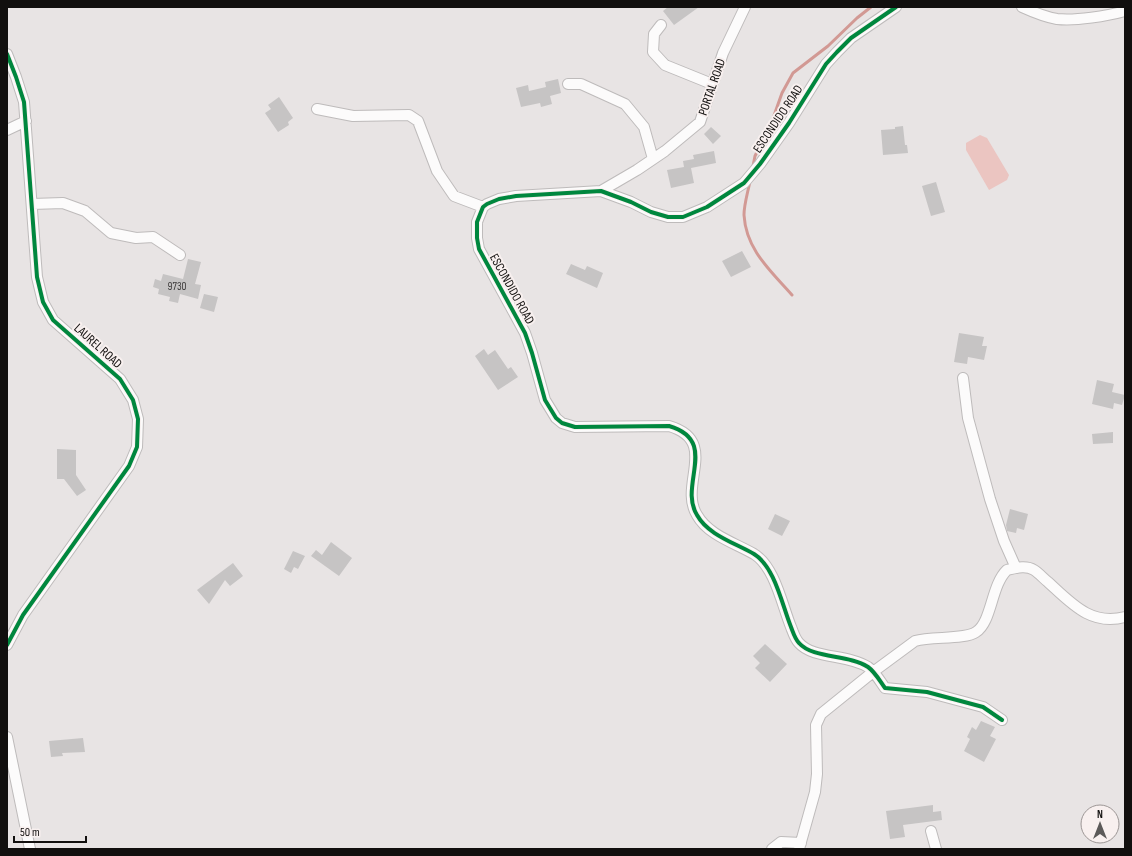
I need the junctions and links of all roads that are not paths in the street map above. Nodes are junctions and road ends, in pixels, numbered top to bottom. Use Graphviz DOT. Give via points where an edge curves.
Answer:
graph roads {
  1 [pos="745,7"];
  2 [pos="896,7"];
  3 [pos="1022,7"];
  4 [pos="1125,11"];
  5 [pos="661,25"];
  6 [pos="7,54"];
  7 [pos="568,84"];
  8 [pos="712,84"];
  9 [pos="317,109"];
  10 [pos="26,121"];
  11 [pos="7,130"];
  12 [pos="653,159"];
  13 [pos="601,191"];
  14 [pos="32,204"];
  15 [pos="484,207"];
  16 [pos="180,255"];
  17 [pos="963,378"];
  18 [pos="1016,568"];
  19 [pos="1125,618"];
  20 [pos="7,644"];
  21 [pos="873,672"];
  22 [pos="1002,720"];
  23 [pos="7,737"];
  24 [pos="931,831"];
  25 [pos="800,846"];
  26 [pos="30,849"];
  27 [pos="772,849"];
  28 [pos="936,849"];
  1 -- 8 [label="street, PORTAL ROAD" via="723,53"];
  2 -- 13 [label="street, ESCONDIDO ROAD" via="851,38 832,58 760,164 744,183 730,193 695,212 668,218"];
  3 -- 4 [label="street" via="1057,19"];
  5 -- 8 [label="street" via="654,34 652,52 665,65"];
  6 -- 10 [label="street, LAUREL ROAD" via="24,102"];
  7 -- 12 [label="street" via="581,84 625,104 644,127"];
  8 -- 12 [label="street, PORTAL ROAD" via="700,122"];
  9 -- 15 [label="street" via="353,116 409,115 418,121 437,171 454,196"];
  10 -- 11 [label="street"];
  10 -- 14 [label="street, LAUREL ROAD"];
  12 -- 13 [label="street, PORTAL ROAD"];
  13 -- 15 [label="street, ESCONDIDO ROAD" via="499,198"];
  14 -- 16 [label="street" via="63,202 86,211 111,233 136,238 153,237"];
  14 -- 20 [label="street, LAUREL ROAD" via="38,277 43,302 53,320 120,379 133,400 138,419 137,447 129,466 23,615"];
  15 -- 21 [label="street, ESCONDIDO ROAD" via="477,222 478,246 525,333 541,392 556,418 576,428 661,426 676,428 685,433 695,447 692,498 696,515 713,532 763,561 799,643 813,652 860,663"];
  17 -- 18 [label="street" via="968,418 990,499"];
  18 -- 19 [label="street" via="1034,570 1085,613 1099,619"];
  18 -- 21 [label="street" via="1007,570 997,583 994,598 983,624 975,633 915,641"];
  21 -- 22 [label="street" via="885,688 927,692 976,705"];
  21 -- 25 [label="street" via="821,714 816,725 815,792"];
  23 -- 26 [label="street"];
  24 -- 28 [label="street"];
  25 -- 27 [label="street" via="781,842"];
}
